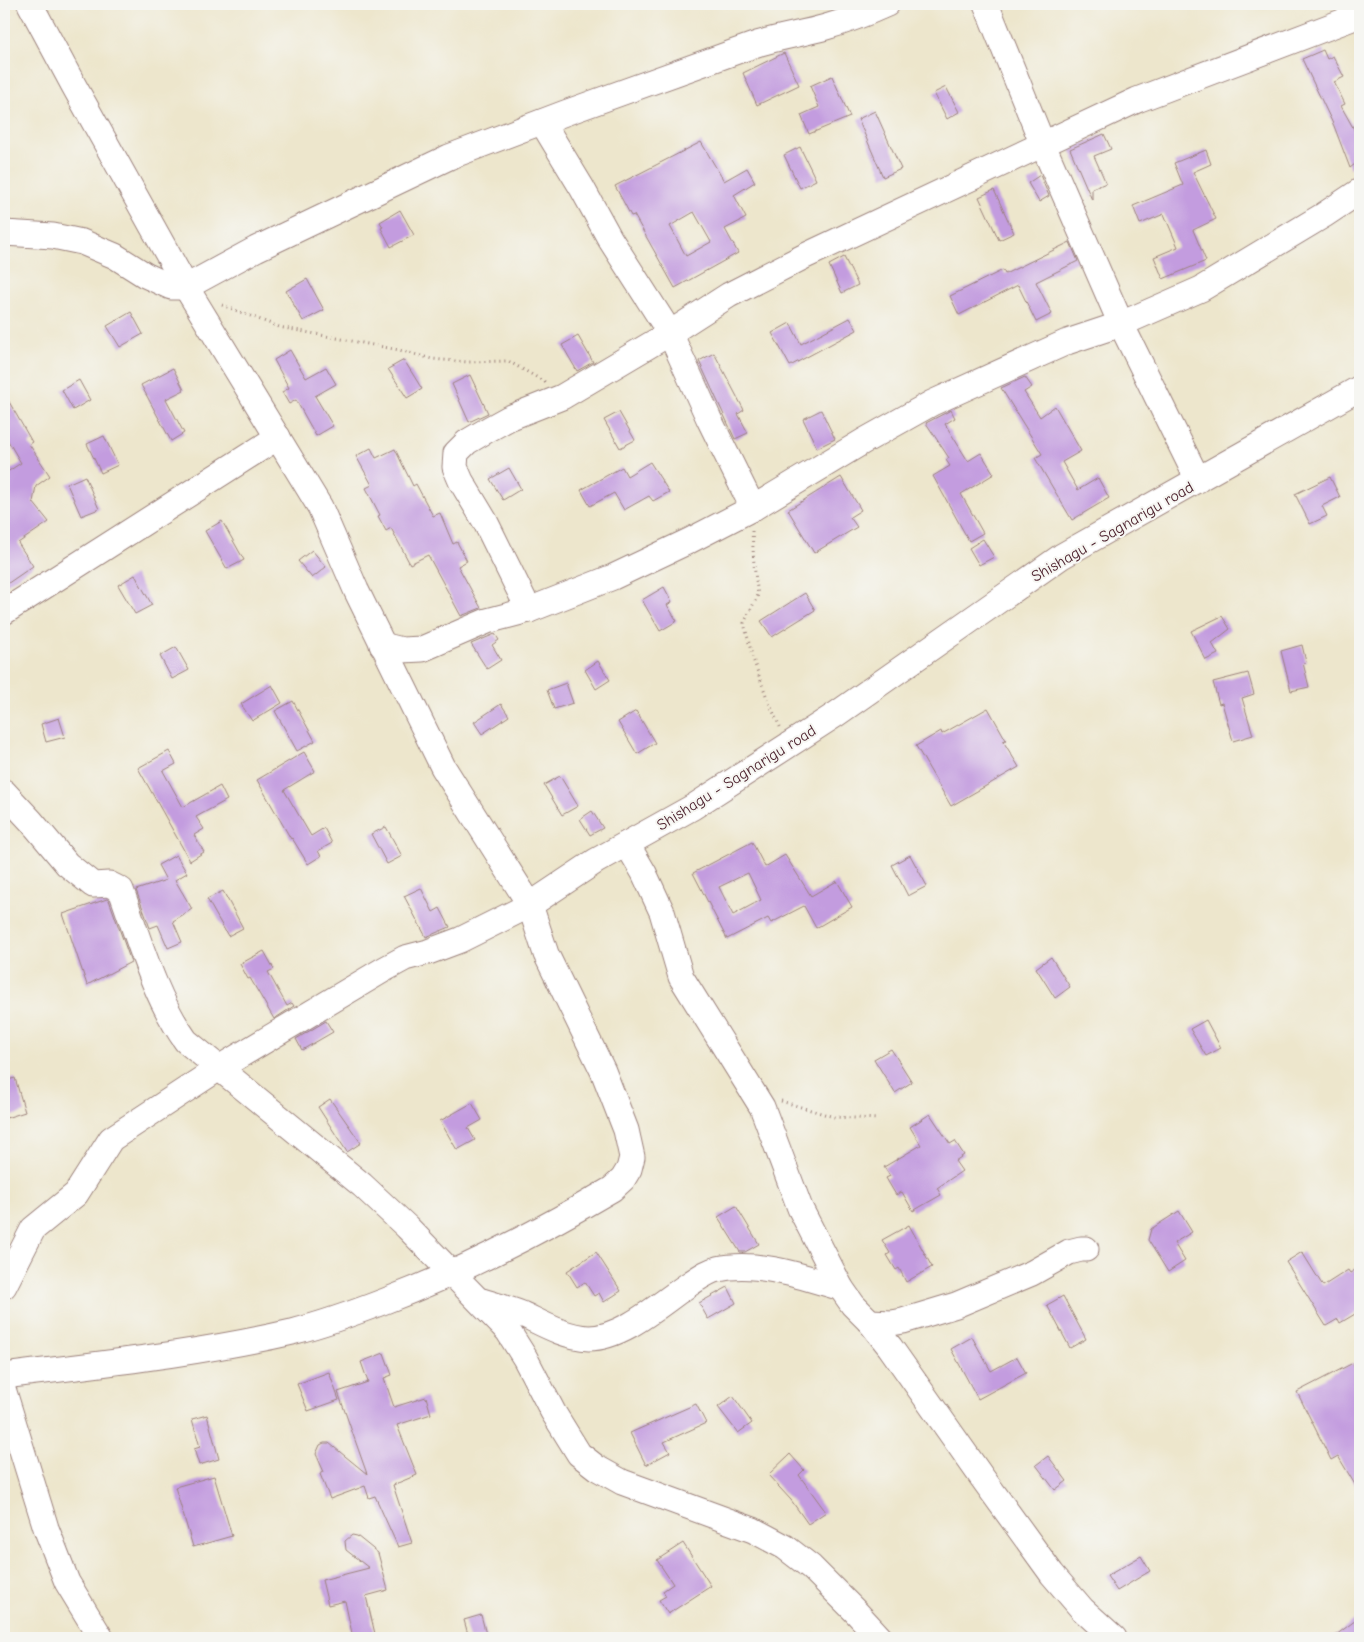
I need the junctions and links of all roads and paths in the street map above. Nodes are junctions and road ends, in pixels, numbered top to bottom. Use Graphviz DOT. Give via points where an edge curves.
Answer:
graph roads {
  1 [pos="30,4"];
  2 [pos="887,4"];
  3 [pos="986,4"];
  4 [pos="1360,15"];
  5 [pos="542,122"];
  6 [pos="1044,145"];
  7 [pos="1360,190"];
  8 [pos="4,233"];
  9 [pos="186,287"];
  10 [pos="217,302"];
  11 [pos="1121,324"];
  12 [pos="670,333"];
  13 [pos="1360,388"];
  14 [pos="562,397"];
  15 [pos="278,437"];
  16 [pos="1198,480"];
  17 [pos="753,508"];
  18 [pos="529,610"];
  19 [pos="4,612"];
  20 [pos="382,644"];
  21 [pos="788,745"];
  22 [pos="4,792"];
  23 [pos="627,844"];
  24 [pos="530,905"];
  25 [pos="219,1068"];
  26 [pos="752,1092"];
  27 [pos="878,1119"];
  28 [pos="1086,1249"];
  29 [pos="452,1274"];
  30 [pos="4,1286"];
  31 [pos="841,1288"];
  32 [pos="477,1299"];
  33 [pos="870,1322"];
  34 [pos="4,1376"];
  35 [pos="4,1392"];
  36 [pos="101,1638"];
  37 [pos="880,1638"];
  38 [pos="1114,1638"];
  1 -- 9 [label="street"];
  2 -- 5 [label="street" via="846,21 767,41"];
  3 -- 6 [label="street"];
  4 -- 6 [label="street" via="1137,100"];
  5 -- 9 [label="street" via="401,179 256,249"];
  5 -- 12 [label="street" via="610,239"];
  6 -- 11 [label="street"];
  6 -- 12 [label="street" via="805,256 729,295"];
  7 -- 11 [label="street" via="1201,289"];
  8 -- 9 [label="street" via="53,236 82,242 171,287"];
  9 -- 15 [label="street"];
  10 -- 14 [label="path" via="279,327 399,350 432,360 508,361 546,382"];
  11 -- 16 [label="street"];
  11 -- 17 [label="street" via="1067,342 932,403"];
  12 -- 14 [label="street"];
  12 -- 17 [label="street"];
  13 -- 16 [label="street, Shishagu - Sagnarigu road"];
  14 -- 18 [label="street" via="502,422 467,442 456,453 455,467 461,481 485,521"];
  15 -- 19 [label="street"];
  15 -- 20 [label="street" via="320,507"];
  16 -- 21 [label="street, Shishagu - Sagnarigu road" via="1062,556"];
  17 -- 18 [label="street" via="613,577"];
  17 -- 21 [label="path" via="752,538 758,595 744,623 767,698"];
  18 -- 20 [label="street" via="487,621 422,648 402,650"];
  20 -- 24 [label="street" via="443,767"];
  21 -- 23 [label="street, Shishagu - Sagnarigu road" via="694,807"];
  22 -- 25 [label="street" via="67,864 93,885 108,884 121,890 176,1028 186,1041"];
  23 -- 24 [label="street, Shishagu - Sagnarigu road"];
  23 -- 26 [label="street" via="662,912 681,977"];
  24 -- 25 [label="street, Shishagu - Sagnarigu road" via="460,940 405,958"];
  24 -- 29 [label="street" via="546,954 618,1108 632,1157 623,1179 612,1189"];
  25 -- 29 [label="street" via="362,1185"];
  25 -- 30 [label="street, Shishagu - Sagnarigu road" via="111,1139 76,1194 33,1230"];
  26 -- 27 [label="path" via="834,1117"];
  26 -- 31 [label="street" via="762,1107 800,1208"];
  28 -- 33 [label="street" via="1069,1252 1032,1273 956,1305 892,1323"];
  29 -- 32 [label="street"];
  29 -- 34 [label="street" via="348,1315 292,1332 184,1353"];
  31 -- 32 [label="street" via="768,1269 717,1269 683,1288 650,1313 613,1333 590,1338 562,1332"];
  31 -- 33 [label="street"];
  32 -- 37 [label="street" via="508,1331 579,1454 622,1482 753,1530 785,1547 810,1567"];
  33 -- 38 [label="street" via="1052,1574 1082,1609"];
  35 -- 36 [label="street" via="46,1528 67,1582"];
}
